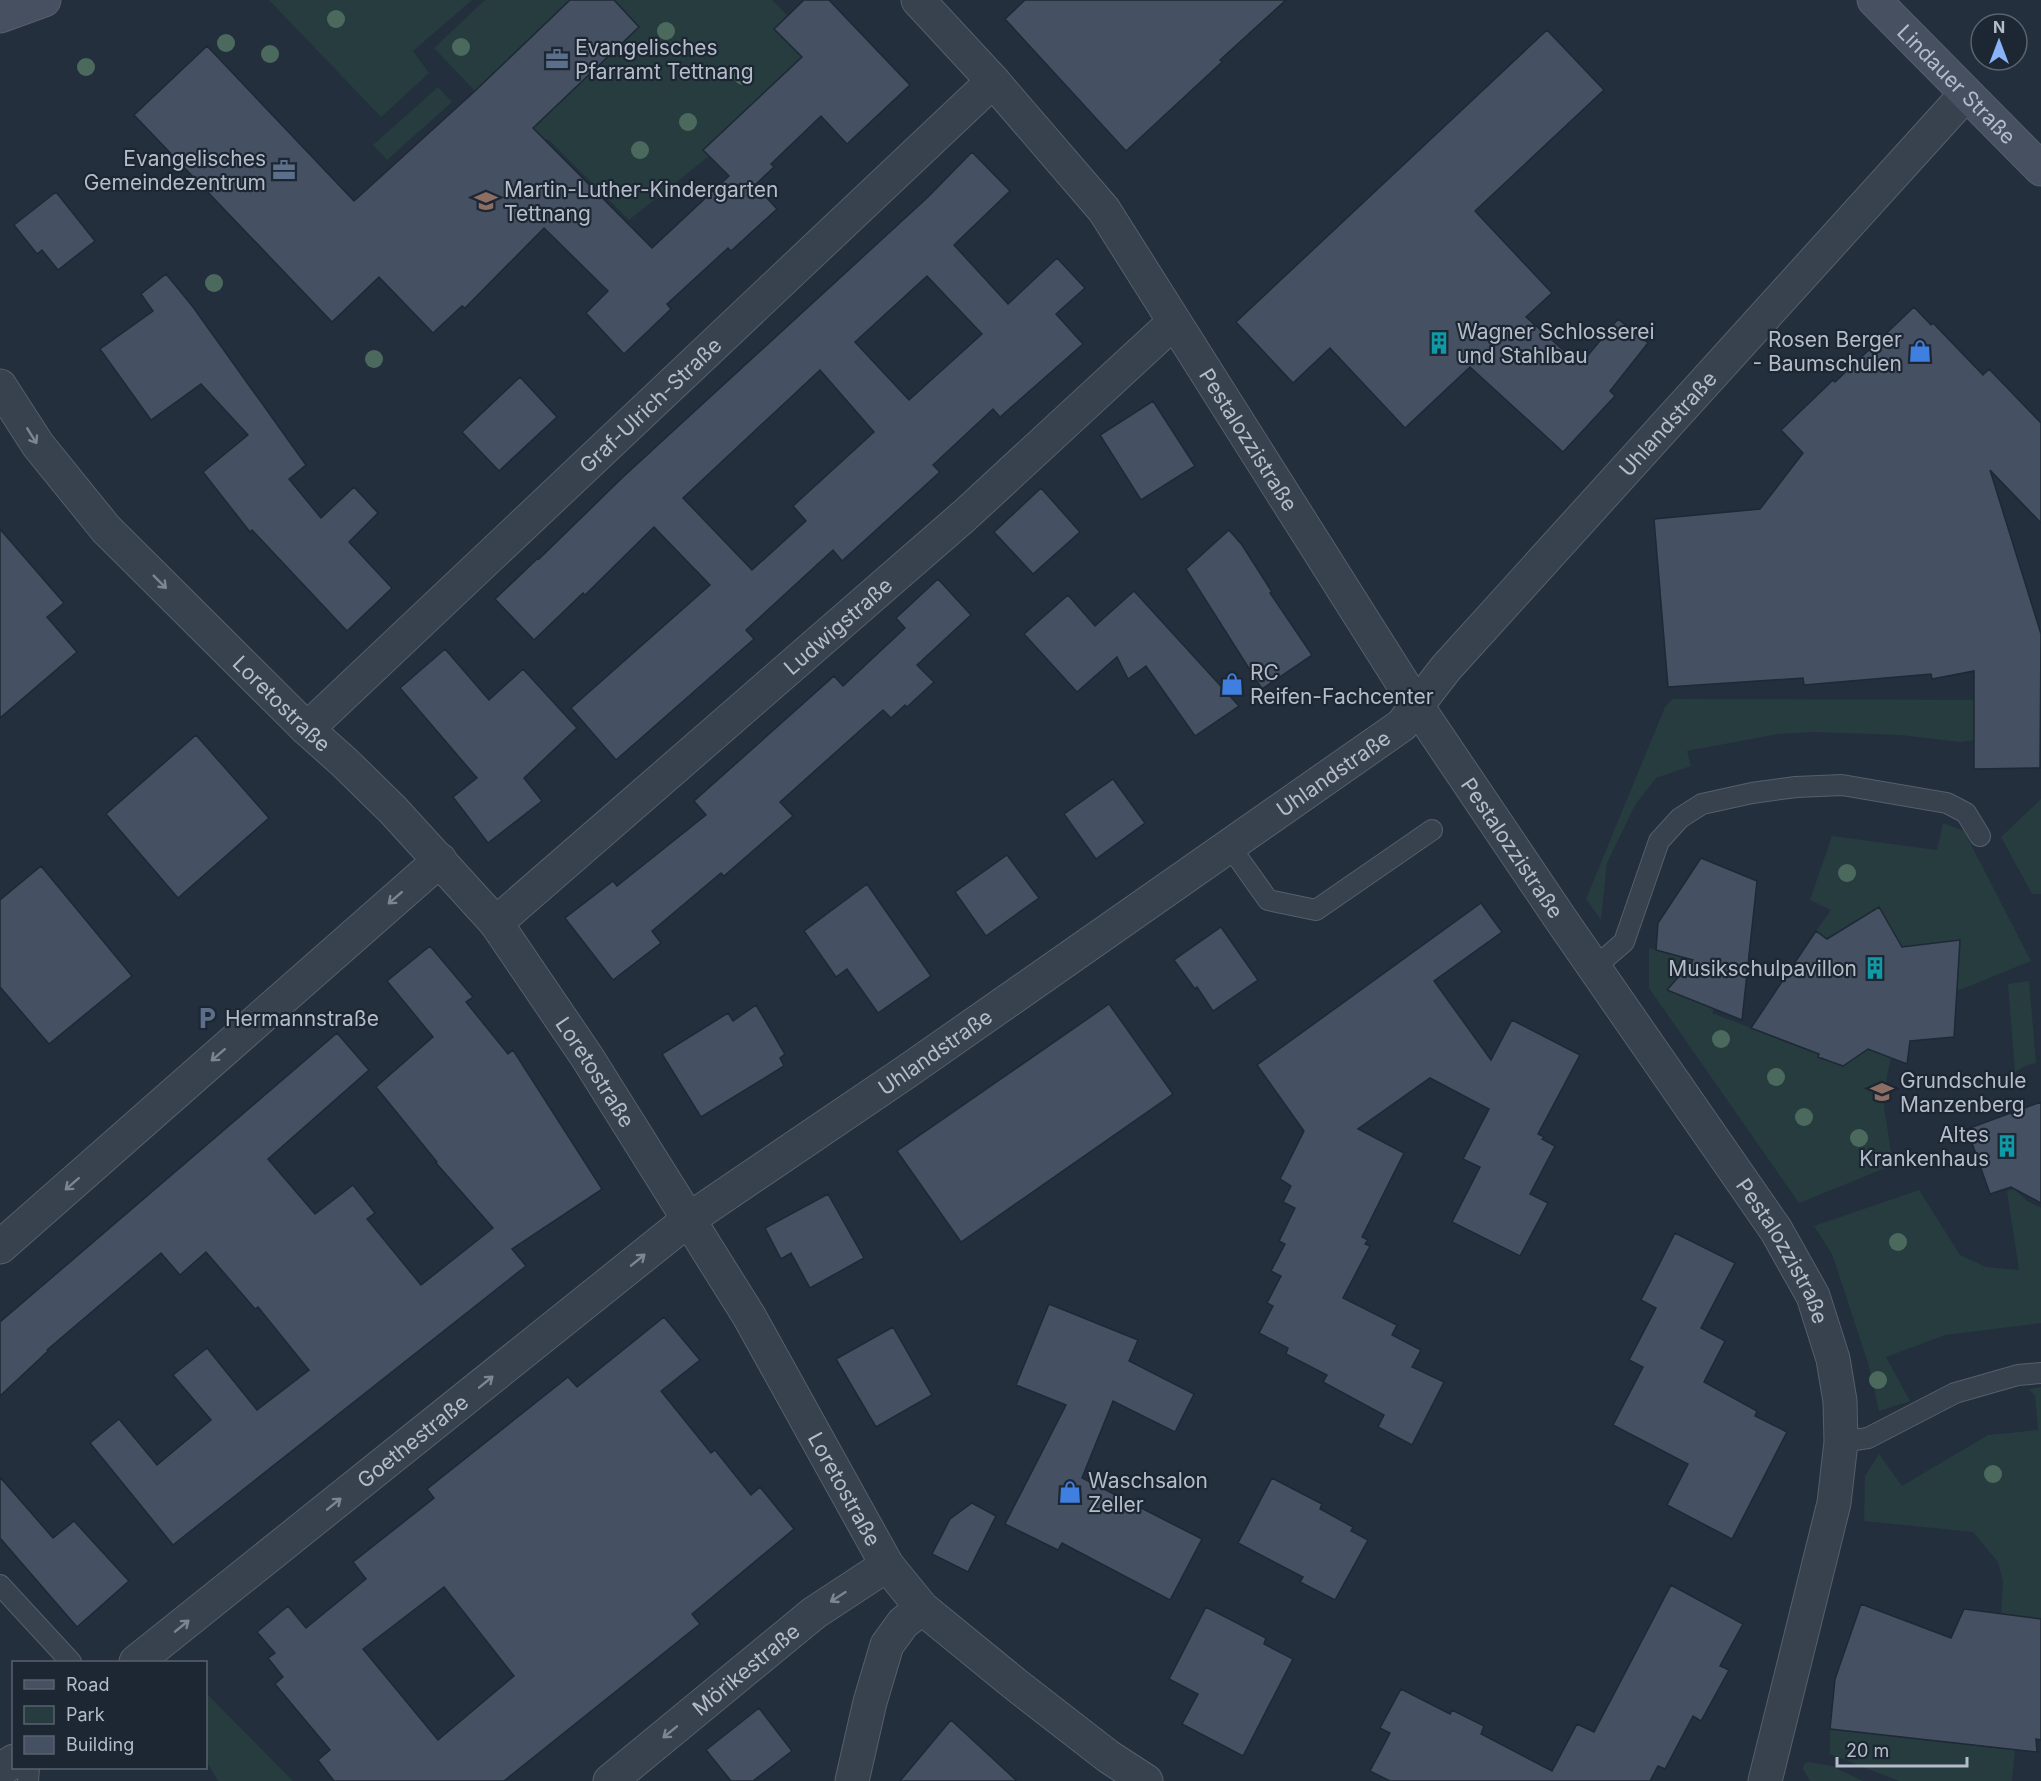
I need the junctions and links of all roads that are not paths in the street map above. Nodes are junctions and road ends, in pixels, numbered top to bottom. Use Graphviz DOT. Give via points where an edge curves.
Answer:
graph roads {
  1 [pos="44,0"];
  2 [pos="918,0"];
  3 [pos="1874,0"];
  4 [pos="0,16"];
  5 [pos="993,81"];
  6 [pos="1966,94"];
  7 [pos="2041,169"];
  8 [pos="1174,322"];
  9 [pos="0,386"];
  10 [pos="1417,706"];
  11 [pos="307,729"];
  12 [pos="1432,830"];
  13 [pos="1980,836"];
  14 [pos="1229,845"];
  15 [pos="440,860"];
  16 [pos="496,923"];
  17 [pos="1594,968"];
  18 [pos="688,1220"];
  19 [pos="0,1247"];
  20 [pos="2041,1373"];
  21 [pos="1841,1442"];
  22 [pos="887,1565"];
  23 [pos="0,1585"];
  24 [pos="922,1608"];
  25 [pos="69,1661"];
  26 [pos="137,1661"];
  27 [pos="610,1781"];
  28 [pos="852,1781"];
  29 [pos="1146,1781"];
  30 [pos="1765,1781"];
  1 -- 4 [label="main road"];
  2 -- 5 [label="street, Pestalozzistraße"];
  3 -- 6 [label="main road, Lindauer Straße"];
  5 -- 8 [label="street, Pestalozzistraße" via="1104,210"];
  5 -- 11 [label="street, Graf-Ulrich-Straße"];
  6 -- 7 [label="main road, Lindauer Straße"];
  6 -- 10 [label="street, Uhlandstraße" via="1446,668"];
  8 -- 10 [label="street, Pestalozzistraße"];
  8 -- 16 [label="street, Ludwigstraße" via="964,516"];
  9 -- 11 [label="street, Loretostraße, one-way" via="38,446 106,529"];
  10 -- 14 [label="street, Uhlandstraße" via="1402,725"];
  10 -- 17 [label="street, Pestalozzistraße"];
  11 -- 15 [label="street, Loretostraße"];
  12 -- 14 [label="lane" via="1316,910 1268,900"];
  13 -- 17 [label="lane" via="1966,813 1947,803 1842,785 1796,787 1702,804 1680,818 1659,841 1624,942"];
  14 -- 18 [label="street, Uhlandstraße"];
  15 -- 16 [label="street, Loretostraße"];
  15 -- 19 [label="street, one-way"];
  16 -- 18 [label="street, Loretostraße" via="587,1057"];
  17 -- 21 [label="street, Pestalozzistraße" via="1776,1230 1813,1296 1833,1359"];
  18 -- 22 [label="street, Loretostraße" via="749,1316"];
  26 -- 18 [label="street, Goethestraße, one-way"];
  20 -- 21 [label="lane" via="2018,1375 1955,1393 1868,1437"];
  21 -- 30 [label="street, Pestalozzistraße" via="1834,1503"];
  22 -- 24 [label="street, Loretostraße"];
  22 -- 27 [label="street, Mörikestraße, one-way" via="814,1613"];
  23 -- 25 [label="lane"];
  24 -- 28 [label="street" via="903,1623 887,1645"];
  24 -- 29 [label="street, Loretostraße" via="1015,1684"];
}
